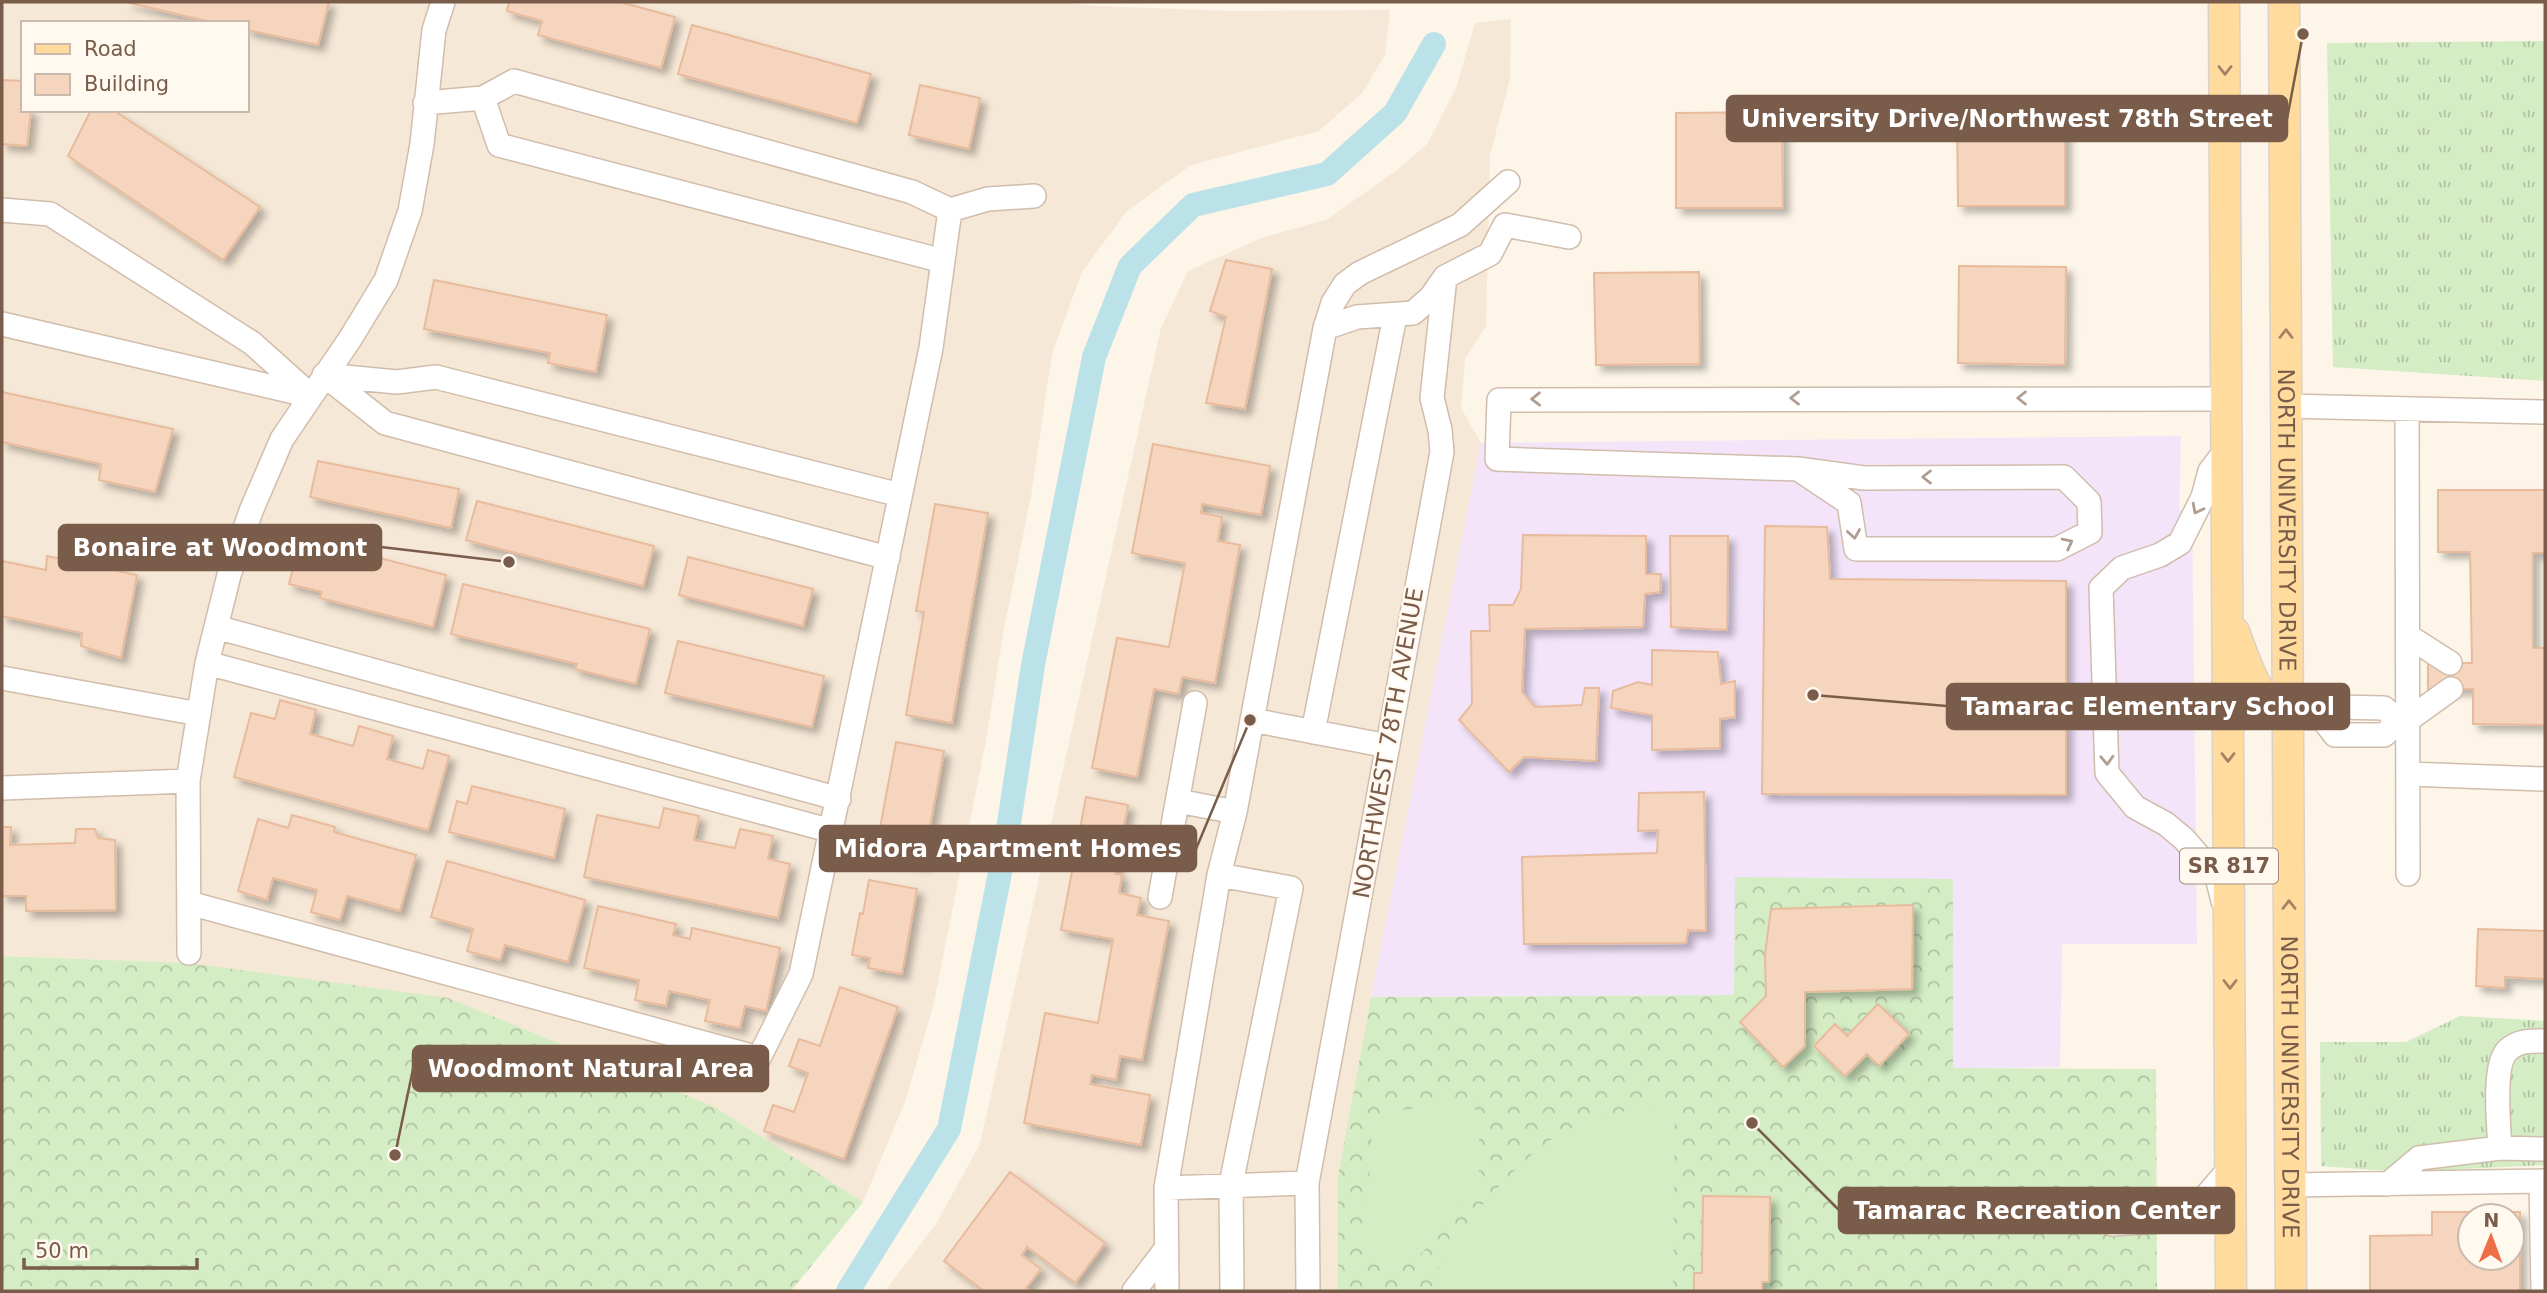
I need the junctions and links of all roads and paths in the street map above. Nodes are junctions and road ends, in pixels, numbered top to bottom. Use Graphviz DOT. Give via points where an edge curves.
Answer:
graph roads {
  1 [pos="443,2"];
  2 [pos="2224,2"];
  3 [pos="2284,2"];
  4 [pos="483,98"];
  5 [pos="425,103"];
  6 [pos="1508,182"];
  7 [pos="1034,197"];
  8 [pos="2,210"];
  9 [pos="950,210"];
  10 [pos="1569,237"];
  11 [pos="943,261"];
  12 [pos="1444,277"];
  13 [pos="1395,316"];
  14 [pos="2,324"];
  15 [pos="1325,328"];
  16 [pos="324,375"];
  17 [pos="310,395"];
  18 [pos="2227,399"];
  19 [pos="2286,406"];
  20 [pos="2407,409"];
  21 [pos="2545,412"];
  22 [pos="2227,449"];
  23 [pos="1798,469"];
  24 [pos="900,495"];
  25 [pos="888,558"];
  26 [pos="2228,615"];
  27 [pos="216,627"];
  28 [pos="2408,636"];
  29 [pos="207,663"];
  30 [pos="2450,663"];
  31 [pos="2,678"];
  32 [pos="2451,689"];
  33 [pos="1195,703"];
  34 [pos="199,714"];
  35 [pos="2288,717"];
  36 [pos="1252,720"];
  37 [pos="2403,721"];
  38 [pos="1313,732"];
  39 [pos="1388,746"];
  40 [pos="2408,774"];
  41 [pos="2545,779"];
  42 [pos="188,781"];
  43 [pos="2,789"];
  44 [pos="839,799"];
  45 [pos="1178,801"];
  46 [pos="1236,812"];
  47 [pos="832,831"];
  48 [pos="2408,874"];
  49 [pos="1220,875"];
  50 [pos="1160,897"];
  51 [pos="189,903"];
  52 [pos="2229,926"];
  53 [pos="189,953"];
  54 [pos="2545,1041"];
  55 [pos="2500,1148"];
  56 [pos="2545,1149"];
  57 [pos="2231,1167"];
  58 [pos="2543,1181"];
  59 [pos="1307,1183"];
  60 [pos="1231,1184"];
  61 [pos="2388,1184"];
  62 [pos="2291,1185"];
  63 [pos="1166,1188"];
  64 [pos="2112,1224"];
  65 [pos="1166,1250"];
  66 [pos="2232,1288"];
  67 [pos="1134,1291"];
  68 [pos="1167,1291"];
  69 [pos="1232,1291"];
  70 [pos="1307,1291"];
  71 [pos="2291,1291"];
  72 [pos="2543,1291"];
  1 -- 5 [label="street" via="434,30"];
  2 -- 18 [label="main road, SR 817, one-way"];
  19 -- 3 [label="main road, NORTH UNIVERSITY DRIVE / SR 817, one-way"];
  4 -- 5 [label="street"];
  4 -- 9 [label="street" via="514,81 912,192"];
  4 -- 11 [label="street" via="499,145"];
  5 -- 16 [label="street" via="410,211 386,280"];
  6 -- 15 [label="street" via="1460,225 1345,284"];
  7 -- 9 [label="street" via="988,199"];
  8 -- 17 [label="street" via="50,214 252,343"];
  9 -- 11 [label="street"];
  10 -- 12 [label="street" via="1505,225 1490,254"];
  11 -- 24 [label="street" via="931,348"];
  12 -- 13 [label="street" via="1431,298 1413,313"];
  12 -- 39 [label="street, NORTHWEST 78TH AVENUE" via="1432,398 1442,452"];
  13 -- 15 [label="street" via="1357,317"];
  13 -- 38 [label="street"];
  14 -- 17 [label="street"];
  15 -- 36 [label="street"];
  16 -- 17 [label="street"];
  16 -- 24 [label="street" via="397,382 436,377"];
  16 -- 25 [label="street" via="385,424"];
  17 -- 27 [label="street" via="282,439 251,510"];
  18 -- 22 [label="main road, SR 817"];
  18 -- 23 [label="street, one-way" via="1500,400 1497,459"];
  19 -- 20 [label="street"];
  19 -- 35 [label="main road, NORTH UNIVERSITY DRIVE / SR 817"];
  20 -- 21 [label="street"];
  20 -- 28 [label="street"];
  22 -- 26 [label="main road, SR 817"];
  22 -- 52 [label="street, one-way" via="2210,471 2203,497 2180,543 2122,568 2101,588 2107,773 2135,807 2184,839 2217,877"];
  23 -- 23 [label="street, one-way" via="1849,503 1856,548 2057,549 2090,532 2089,502 2064,477 1864,478"];
  24 -- 25 [label="street"];
  25 -- 44 [label="street"];
  26 -- 35 [label="main road" via="2254,682 2274,711"];
  26 -- 52 [label="main road, SR 817, one-way"];
  27 -- 29 [label="street"];
  27 -- 44 [label="street"];
  28 -- 30 [label="street"];
  28 -- 37 [label="street"];
  29 -- 34 [label="street"];
  29 -- 47 [label="street"];
  31 -- 34 [label="street"];
  32 -- 37 [label="street"];
  33 -- 45 [label="street"];
  34 -- 42 [label="street"];
  35 -- 37 [label="street" via="2322,718 2337,707 2384,708"];
  62 -- 35 [label="main road, NORTH UNIVERSITY DRIVE / SR 817, one-way"];
  36 -- 38 [label="street"];
  36 -- 46 [label="street"];
  37 -- 40 [label="street"];
  38 -- 39 [label="street"];
  39 -- 59 [label="street, NORTHWEST 78TH AVENUE"];
  40 -- 41 [label="street"];
  40 -- 48 [label="street"];
  42 -- 43 [label="street"];
  42 -- 51 [label="street"];
  44 -- 47 [label="street"];
  45 -- 46 [label="street"];
  45 -- 50 [label="street"];
  46 -- 49 [label="street"];
  47 -- 51 [label="street" via="801,974 759,1058"];
  49 -- 60 [label="street" via="1291,888"];
  49 -- 63 [label="street"];
  51 -- 53 [label="street"];
  52 -- 57 [label="main road, SR 817, one-way"];
  54 -- 55 [label="street" via="2515,1046 2507,1051 2499,1068"];
  55 -- 56 [label="street"];
  55 -- 61 [label="street" via="2419,1158"];
  57 -- 64 [label="street" via="2189,1216"];
  57 -- 66 [label="main road, SR 817"];
  58 -- 61 [label="street"];
  58 -- 72 [label="street"];
  59 -- 60 [label="street"];
  59 -- 70 [label="street, NORTHWEST 78TH AVENUE"];
  60 -- 63 [label="street"];
  60 -- 69 [label="street"];
  61 -- 62 [label="street"];
  62 -- 71 [label="main road, NORTH UNIVERSITY DRIVE / SR 817"];
  63 -- 65 [label="street"];
  65 -- 67 [label="street"];
  65 -- 68 [label="street"];
}
